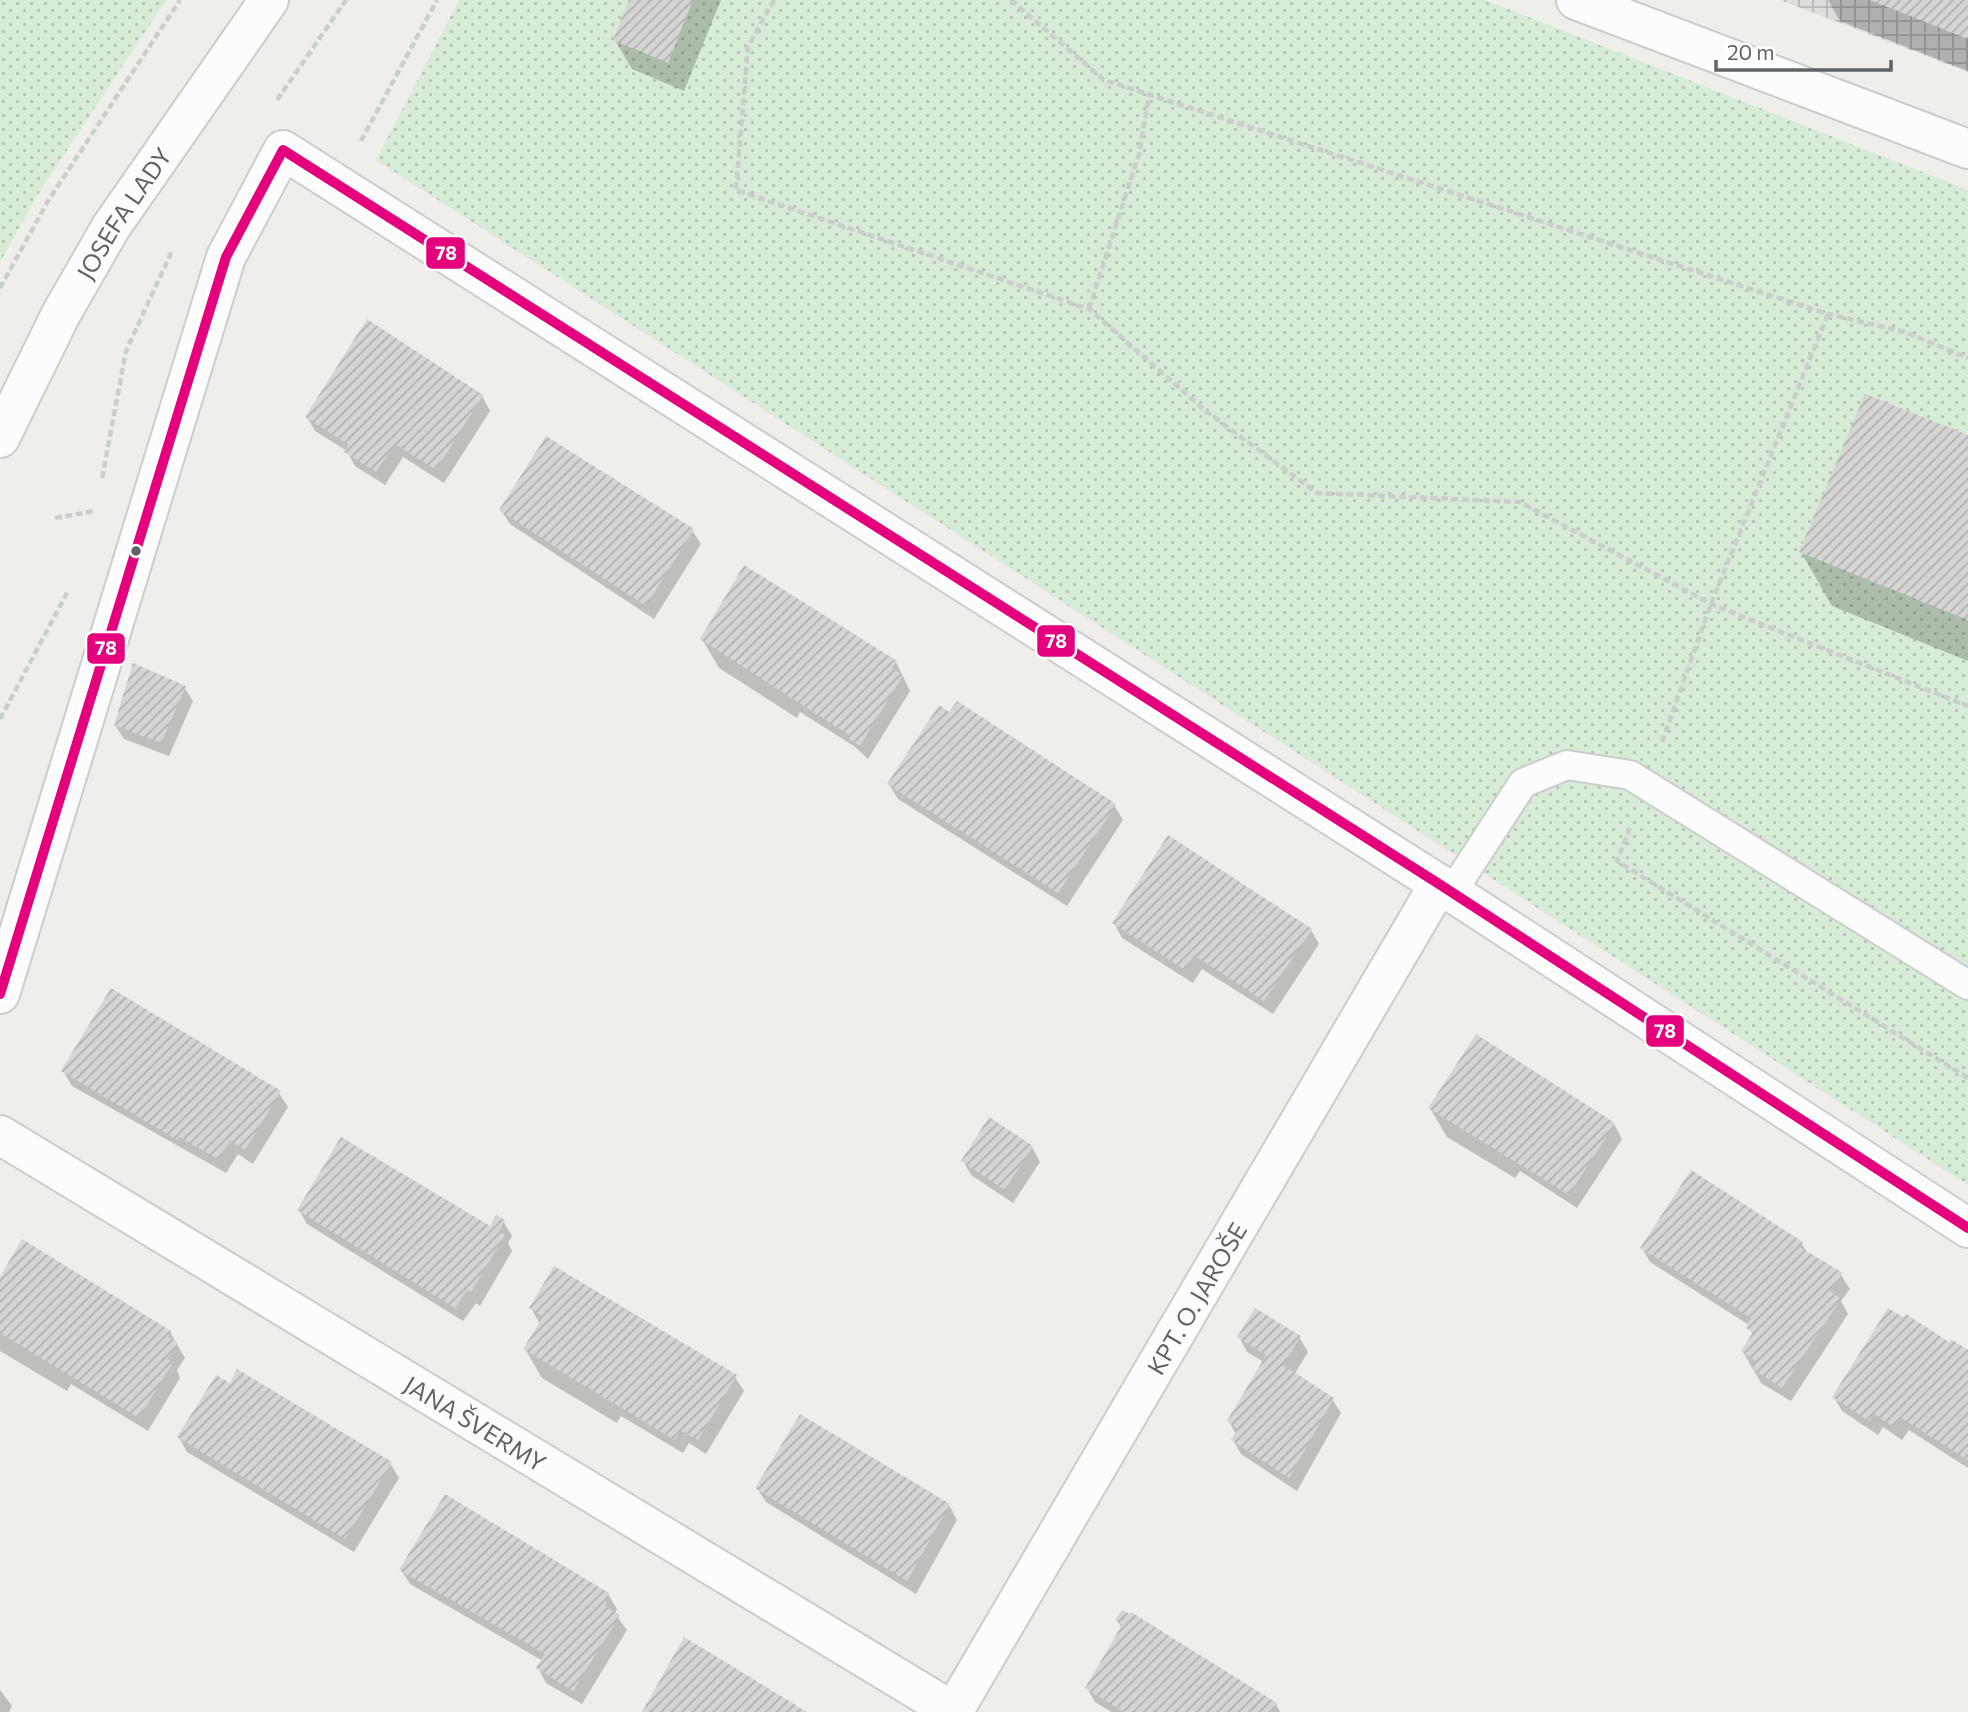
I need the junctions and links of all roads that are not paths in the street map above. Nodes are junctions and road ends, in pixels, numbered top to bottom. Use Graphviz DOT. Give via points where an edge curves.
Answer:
graph roads {
  1 [pos="269,0"];
  2 [pos="1576,0"];
  3 [pos="1968,149"];
  4 [pos="0,438"];
  5 [pos="1445,888"];
  6 [pos="1968,985"];
  7 [pos="0,994"];
  8 [pos="0,1135"];
  9 [pos="1968,1228"];
  10 [pos="953,1712"];
  1 -- 4 [label="street, JOSEFA LADY" via="111,227 61,314"];
  2 -- 3 [label="street"];
  5 -- 6 [label="lane" via="1523,783 1567,765 1630,775"];
  5 -- 7 [label="street" via="283,150 226,257"];
  5 -- 9 [label="street"];
  5 -- 10 [label="street, KPT. O. JAROŠE"];
  8 -- 10 [label="street, JANA ŠVERMY"];
}
